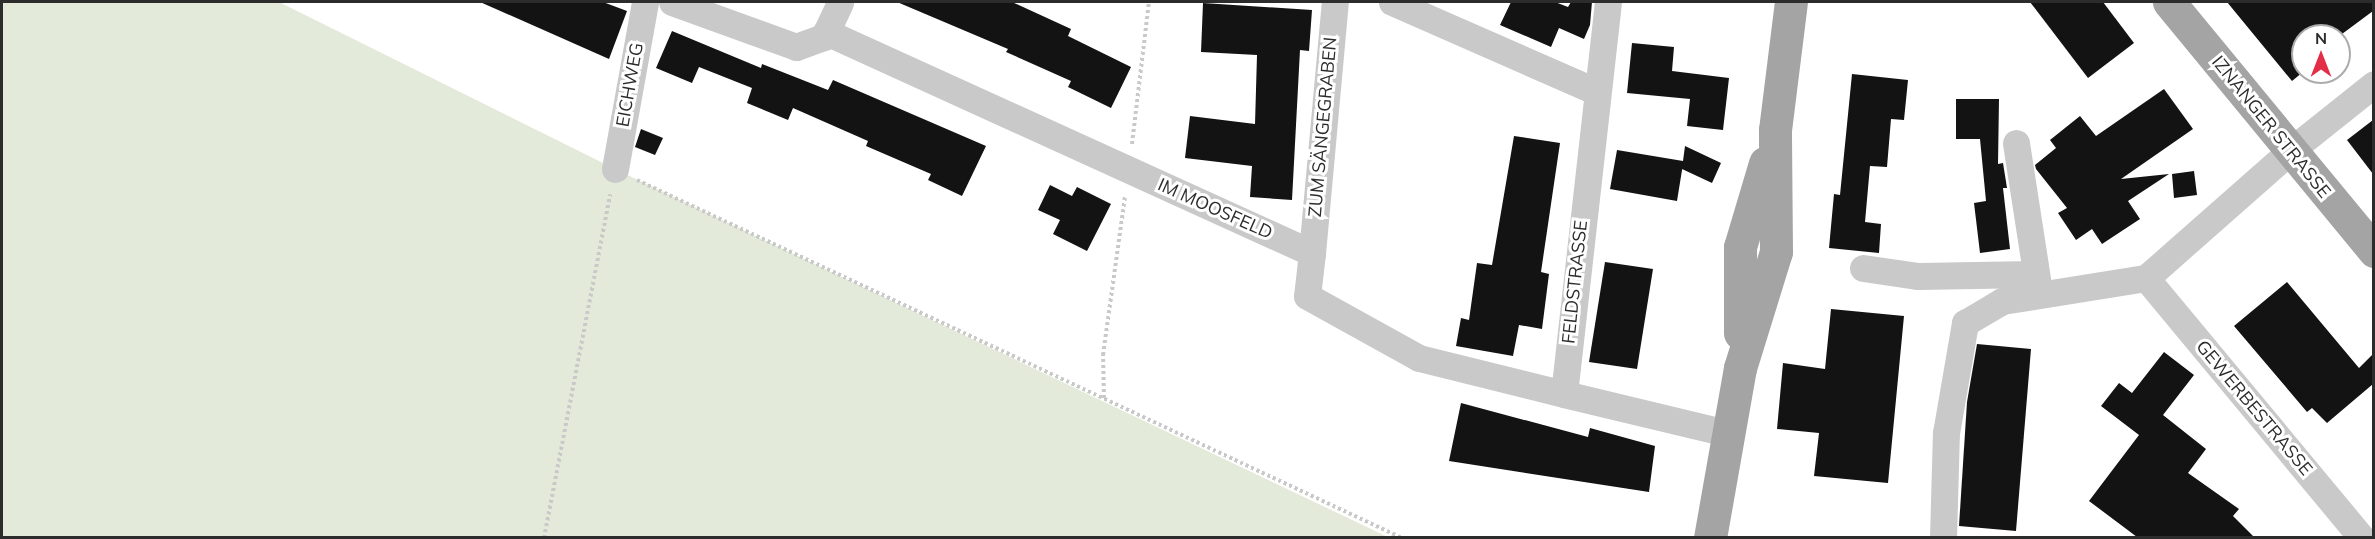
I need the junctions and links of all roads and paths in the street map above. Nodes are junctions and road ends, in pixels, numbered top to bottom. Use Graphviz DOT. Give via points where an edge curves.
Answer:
graph roads {
  1 [pos="645,2"];
  2 [pos="672,2"];
  3 [pos="840,2"];
  4 [pos="1149,2"];
  5 [pos="1335,2"];
  6 [pos="1392,2"];
  7 [pos="1608,2"];
  8 [pos="1791,2"];
  9 [pos="2169,2"];
  10 [pos="826,32"];
  11 [pos="2373,84"];
  12 [pos="1595,91"];
  13 [pos="2016,143"];
  14 [pos="2290,151"];
  15 [pos="615,169"];
  16 [pos="1129,170"];
  17 [pos="2373,250"];
  18 [pos="1312,253"];
  19 [pos="1863,268"];
  20 [pos="2146,278"];
  21 [pos="2036,284"];
  22 [pos="1564,394"];
  23 [pos="1104,398"];
  24 [pos="1730,434"];
  25 [pos="544,537"];
  26 [pos="1402,537"];
  27 [pos="1710,537"];
  28 [pos="1943,537"];
  29 [pos="2362,537"];
  1 -- 15 [label="street, EICHWEG"];
  2 -- 10 [label="street" via="796,47 824,37"];
  3 -- 10 [label="street"];
  4 -- 16 [label="path"];
  5 -- 18 [label="street, ZUM SÄNGEGRABEN"];
  6 -- 12 [label="street"];
  7 -- 12 [label="street, FELDSTRASSE"];
  8 -- 24 [label="main road" via="1776,130 1776,252 1740,368"];
  9 -- 14 [label="main road, IZNANGER STRASSE"];
  10 -- 16 [label="street, IM MOOSFELD"];
  11 -- 14 [label="street"];
  12 -- 22 [label="street, FELDSTRASSE"];
  13 -- 21 [label="street"];
  14 -- 17 [label="main road, IZNANGER STRASSE"];
  14 -- 20 [label="street"];
  15 -- 23 [label="path"];
  15 -- 25 [label="path"];
  16 -- 18 [label="street, IM MOOSFELD"];
  16 -- 23 [label="path" via="1102,355"];
  18 -- 22 [label="street" via="1307,296 1419,358"];
  19 -- 21 [label="street"];
  20 -- 21 [label="street"];
  20 -- 29 [label="street, GEWERBESTRASSE"];
  21 -- 28 [label="street" via="1965,323 1946,432"];
  22 -- 24 [label="street"];
  23 -- 26 [label="path"];
  24 -- 27 [label="main road"];
}
